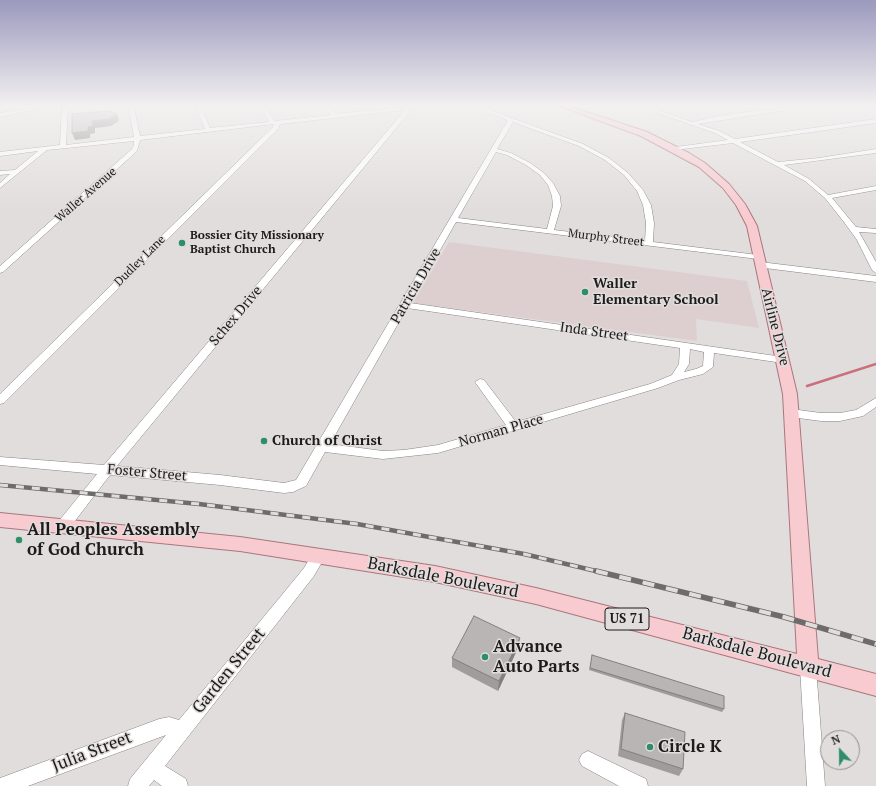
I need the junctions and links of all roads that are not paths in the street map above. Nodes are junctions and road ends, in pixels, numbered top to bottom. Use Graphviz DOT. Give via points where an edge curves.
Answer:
graph roads {
  1 [pos="63,141"];
  2 [pos="115,141"];
  3 [pos="137,141"];
  4 [pos="262,141"];
  5 [pos="383,141"];
  6 [pos="499,141"];
  7 [pos="570,141"];
  8 [pos="657,141"];
  9 [pos="734,141"];
  10 [pos="746,141"];
  11 [pos="737,142"];
  12 [pos="63,147"];
  13 [pos="45,149"];
  14 [pos="494,150"];
  15 [pos="678,150"];
  16 [pos="876,151"];
  17 [pos="0,154"];
  18 [pos="777,164"];
  19 [pos="17,172"];
  20 [pos="0,173"];
  21 [pos="0,186"];
  22 [pos="876,188"];
  23 [pos="827,197"];
  24 [pos="454,220"];
  25 [pos="854,229"];
  26 [pos="876,231"];
  27 [pos="550,232"];
  28 [pos="648,244"];
  29 [pos="759,261"];
  30 [pos="0,270"];
  31 [pos="876,270"];
  32 [pos="876,280"];
  33 [pos="406,305"];
  34 [pos="685,346"];
  35 [pos="709,349"];
  36 [pos="783,360"];
  37 [pos="676,377"];
  38 [pos="480,382"];
  39 [pos="0,400"];
  40 [pos="876,402"];
  41 [pos="792,412"];
  42 [pos="513,427"];
  43 [pos="322,447"];
  44 [pos="0,460"];
  45 [pos="107,470"];
  46 [pos="293,487"];
  47 [pos="0,520"];
  48 [pos="64,526"];
  49 [pos="319,555"];
  50 [pos="808,667"];
  51 [pos="876,685"];
  52 [pos="181,731"];
  53 [pos="588,760"];
  54 [pos="152,768"];
  55 [pos="3,786"];
  56 [pos="137,786"];
  57 [pos="179,786"];
  58 [pos="639,786"];
  59 [pos="816,786"];
  1 -- 12 [label="street"];
  2 -- 12 [label="street"];
  3 -- 30 [label="street, Waller Avenue" via="137,148 128,158"];
  4 -- 39 [label="street, Dudley Lane"];
  5 -- 45 [label="street, Schex Drive"];
  6 -- 14 [label="street, Patricia Drive"];
  7 -- 28 [label="street" via="607,159 626,174 640,190 647,205 650,223"];
  8 -- 15 [label="main road, Airline Drive"];
  9 -- 11 [label="street"];
  10 -- 11 [label="street"];
  11 -- 15 [label="street"];
  11 -- 18 [label="street"];
  12 -- 13 [label="street"];
  13 -- 17 [label="street"];
  13 -- 19 [label="street"];
  14 -- 24 [label="street, Patricia Drive"];
  14 -- 27 [label="street" via="505,152 528,164 551,184 557,206"];
  15 -- 29 [label="main road, Airline Drive" via="719,179 740,204 752,226"];
  16 -- 18 [label="street"];
  18 -- 23 [label="street" via="807,180"];
  19 -- 20 [label="street"];
  19 -- 21 [label="street"];
  22 -- 23 [label="street"];
  23 -- 25 [label="street"];
  24 -- 27 [label="street, Murphy Street"];
  24 -- 33 [label="street, Patricia Drive"];
  25 -- 26 [label="street"];
  25 -- 31 [label="street"];
  27 -- 28 [label="street, Murphy Street"];
  28 -- 29 [label="street, Murphy Street"];
  29 -- 32 [label="street, Murphy Street"];
  29 -- 36 [label="main road, Airline Drive"];
  33 -- 34 [label="street, Inda Street"];
  33 -- 43 [label="street, Patricia Drive"];
  34 -- 35 [label="street, Inda Street"];
  34 -- 37 [label="street" via="684,364"];
  35 -- 36 [label="street, Inda Street"];
  35 -- 37 [label="street, Norman Place" via="709,362 704,370 693,375"];
  36 -- 41 [label="main road, Airline Drive"];
  37 -- 42 [label="street, Norman Place" via="654,386"];
  38 -- 42 [label="street"];
  40 -- 41 [label="street" via="859,414 840,417"];
  41 -- 50 [label="main road, Airline Drive"];
  42 -- 43 [label="street, Norman Place" via="438,449 404,454 358,453"];
  43 -- 46 [label="street, Patricia Drive" via="303,481"];
  44 -- 45 [label="street, Foster Street"];
  45 -- 46 [label="street, Foster Street"];
  45 -- 48 [label="street, Schex Drive"];
  47 -- 48 [label="main road, Barksdale Boulevard / US 71"];
  48 -- 49 [label="main road, Barksdale Boulevard / US 71" via="226,542"];
  49 -- 50 [label="main road, Barksdale Boulevard / US 71" via="435,574 536,596"];
  49 -- 52 [label="street, Garden Street" via="309,572"];
  50 -- 51 [label="main road, Barksdale Boulevard / US 71"];
  50 -- 59 [label="street"];
  52 -- 54 [label="street, Garden Street"];
  52 -- 55 [label="street, Julia Street" via="169,726 151,730"];
  53 -- 58 [label="street"];
  54 -- 56 [label="street, Garden Street"];
  54 -- 57 [label="street"];
}
